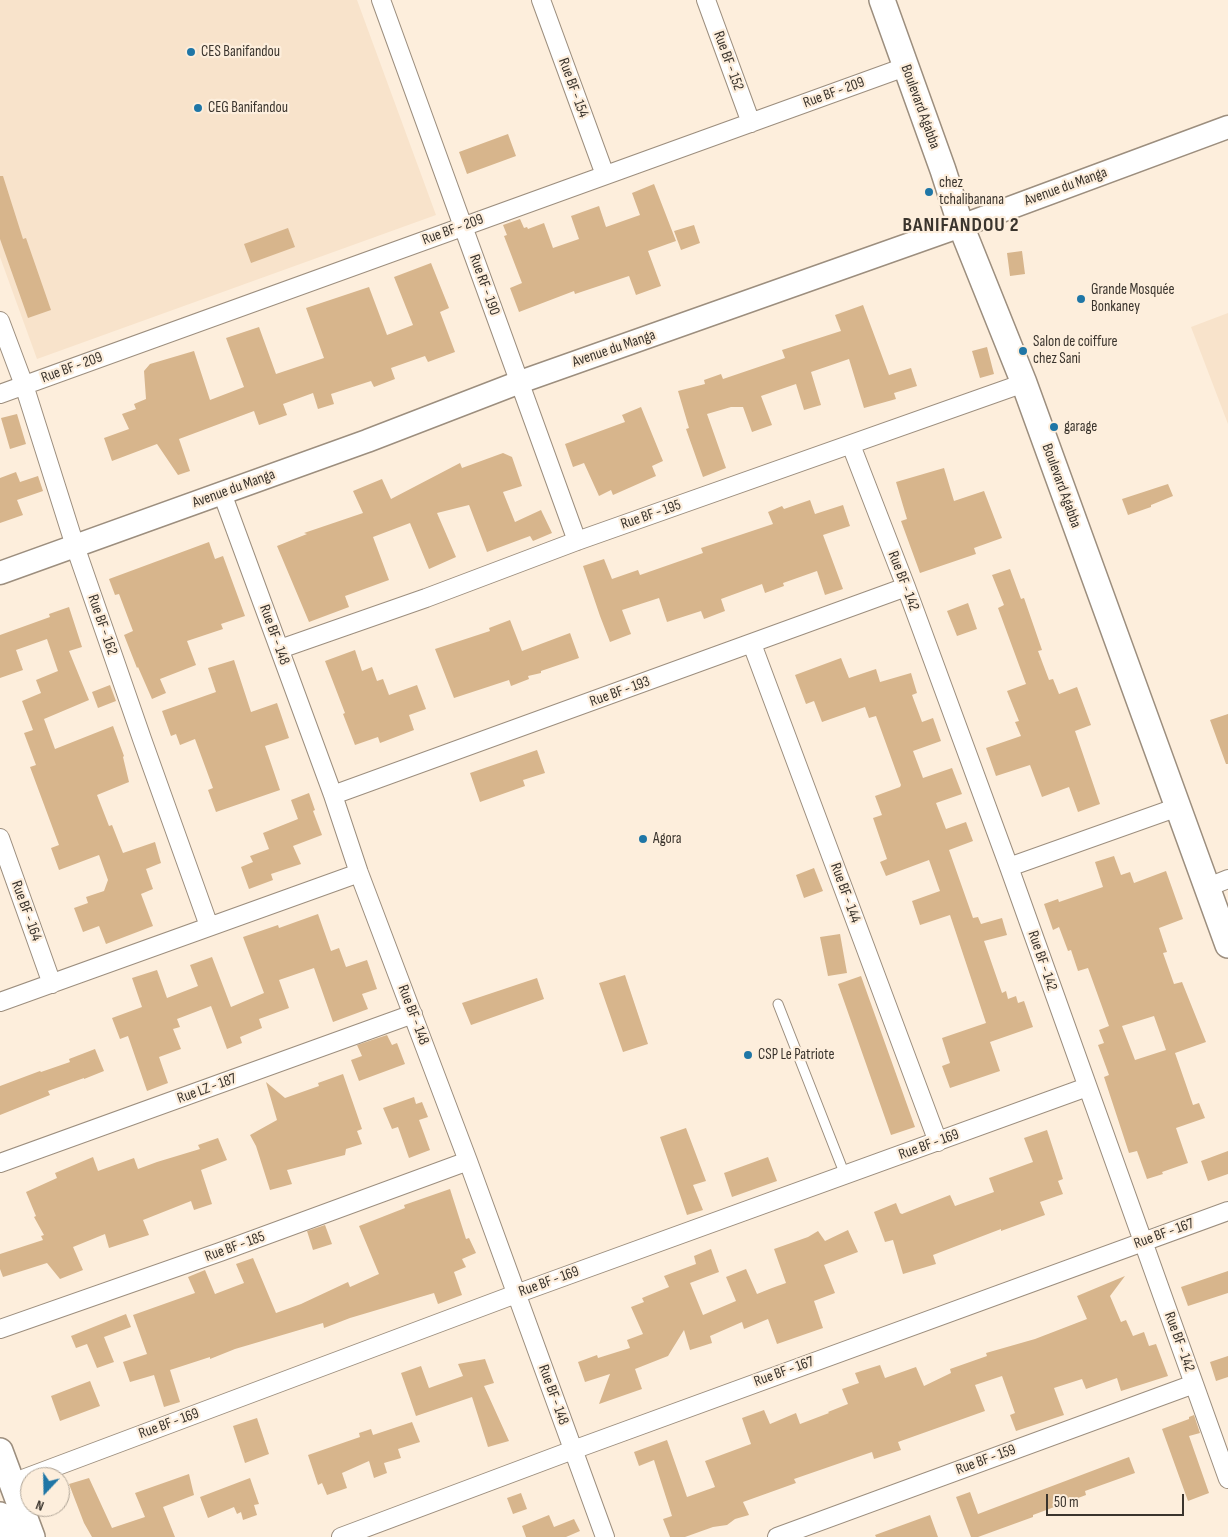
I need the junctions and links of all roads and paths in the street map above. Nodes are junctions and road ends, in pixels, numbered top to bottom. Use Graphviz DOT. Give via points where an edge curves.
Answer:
graph roads {
  1 [pos="381,0"];
  2 [pos="541,0"];
  3 [pos="706,0"];
  4 [pos="882,0"];
  5 [pos="905,67"];
  6 [pos="751,123"];
  7 [pos="1228,127"];
  8 [pos="605,175"];
  9 [pos="961,226"];
  10 [pos="463,227"];
  11 [pos="0,321"];
  12 [pos="520,382"];
  13 [pos="1024,383"];
  14 [pos="24,385"];
  15 [pos="0,394"];
  16 [pos="851,445"];
  17 [pos="222,493"];
  18 [pos="577,541"];
  19 [pos="75,546"];
  20 [pos="0,573"];
  21 [pos="906,588"];
  22 [pos="752,644"];
  23 [pos="280,650"];
  24 [pos="333,795"];
  25 [pos="1178,807"];
  26 [pos="0,838"];
  27 [pos="1009,867"];
  28 [pos="359,872"];
  29 [pos="1218,883"];
  30 [pos="209,926"];
  31 [pos="1228,945"];
  32 [pos="52,984"];
  33 [pos="0,1002"];
  34 [pos="778,1004"];
  35 [pos="413,1014"];
  36 [pos="1087,1087"];
  37 [pos="938,1142"];
  38 [pos="468,1161"];
  39 [pos="0,1163"];
  40 [pos="844,1175"];
  41 [pos="1228,1211"];
  42 [pos="1143,1241"];
  43 [pos="516,1294"];
  44 [pos="0,1329"];
  45 [pos="1194,1384"];
  46 [pos="573,1450"];
  47 [pos="0,1451"];
  48 [pos="1228,1479"];
  49 [pos="12,1483"];
  50 [pos="0,1515"];
  51 [pos="795,1534"];
  52 [pos="8,1537"];
  53 [pos="32,1537"];
  54 [pos="341,1537"];
  55 [pos="606,1537"];
  56 [pos="777,1537"];
  1 -- 10 [label="street, Rue RF - 190"];
  2 -- 8 [label="street, Rue BF - 154"];
  3 -- 6 [label="street, Rue BF - 152"];
  4 -- 5 [label="main road, Boulevard Agabba"];
  5 -- 6 [label="street, Rue BF - 209"];
  5 -- 9 [label="main road, Boulevard Agabba"];
  6 -- 8 [label="street, Rue BF - 209"];
  7 -- 9 [label="street, Avenue du Manga"];
  8 -- 10 [label="street, Rue BF - 209"];
  9 -- 12 [label="street, Avenue du Manga"];
  9 -- 13 [label="main road, Boulevard Agabba"];
  10 -- 12 [label="street, Rue RF - 190"];
  10 -- 14 [label="street, Rue BF - 209"];
  11 -- 14 [label="street, Rue BF - 162"];
  12 -- 17 [label="street, Avenue du Manga"];
  12 -- 18 [label="street, Rue RF - 190"];
  13 -- 16 [label="street, Rue BF - 195"];
  13 -- 25 [label="main road, Boulevard Agabba"];
  14 -- 15 [label="street, Rue BF - 209"];
  14 -- 19 [label="street, Rue BF - 162"];
  16 -- 18 [label="street, Rue BF - 195"];
  16 -- 21 [label="street, Rue BF - 142"];
  17 -- 19 [label="street, Avenue du Manga"];
  17 -- 23 [label="street, Rue BF - 148"];
  18 -- 23 [label="street, Rue BF - 195"];
  19 -- 20 [label="street, Avenue du Manga"];
  19 -- 30 [label="street, Rue BF - 162"];
  21 -- 22 [label="street, Rue BF - 193"];
  21 -- 27 [label="street, Rue BF - 142"];
  22 -- 24 [label="street, Rue BF - 193"];
  22 -- 37 [label="street, Rue BF - 144"];
  23 -- 24 [label="street, Rue BF - 148"];
  24 -- 28 [label="street, Rue BF - 148"];
  25 -- 27 [label="street"];
  25 -- 29 [label="main road, Boulevard Agabba"];
  26 -- 32 [label="street, Rue BF - 164"];
  27 -- 36 [label="street, Rue BF - 142"];
  28 -- 30 [label="street"];
  28 -- 35 [label="street, Rue BF - 148"];
  29 -- 31 [label="main road, Boulevard Agabba"];
  30 -- 32 [label="street"];
  32 -- 33 [label="street"];
  34 -- 40 [label="lane"];
  35 -- 38 [label="street, Rue BF - 148"];
  35 -- 39 [label="street, Rue LZ - 187"];
  36 -- 37 [label="street, Rue BF - 169"];
  36 -- 42 [label="street, Rue BF - 142"];
  37 -- 40 [label="street, Rue BF - 169"];
  38 -- 43 [label="street, Rue BF - 148"];
  38 -- 44 [label="street, Rue BF - 185"];
  40 -- 43 [label="street, Rue BF - 169"];
  41 -- 42 [label="street, Rue BF - 167"];
  42 -- 45 [label="street, Rue BF - 142"];
  42 -- 46 [label="street, Rue BF - 167"];
  43 -- 46 [label="street, Rue BF - 148"];
  43 -- 49 [label="street, Rue BF - 169"];
  45 -- 48 [label="street, Rue BF - 142"];
  45 -- 51 [label="street, Rue BF - 159"];
  46 -- 54 [label="street, Rue BF - 167"];
  46 -- 55 [label="street, Rue BF - 148"];
  47 -- 49 [label="main road"];
  49 -- 53 [label="main road"];
  50 -- 52 [label="main road"];
  51 -- 56 [label="street, Rue BF - 159"];
}
